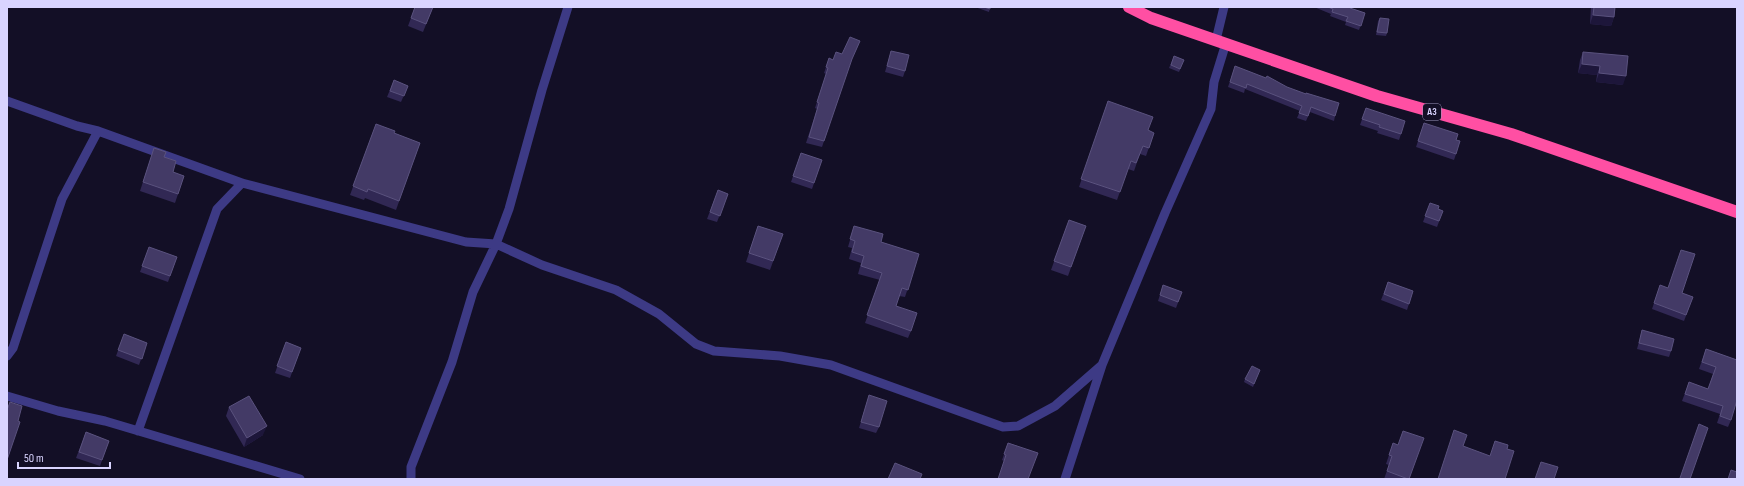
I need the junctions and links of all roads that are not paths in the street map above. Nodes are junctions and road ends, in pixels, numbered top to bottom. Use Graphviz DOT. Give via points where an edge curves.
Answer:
graph roads {
  1 [pos="568,7"];
  2 [pos="1129,7"];
  3 [pos="1224,7"];
  4 [pos="1221,41"];
  5 [pos="7,101"];
  6 [pos="98,131"];
  7 [pos="242,183"];
  8 [pos="1737,212"];
  9 [pos="496,244"];
  10 [pos="7,356"];
  11 [pos="1102,366"];
  12 [pos="7,396"];
  13 [pos="138,431"];
  14 [pos="300,479"];
  15 [pos="411,479"];
  16 [pos="1065,479"];
  1 -- 9 [label="street" via="509,209"];
  2 -- 4 [label="highway, A3" via="1151,18"];
  3 -- 4 [label="street"];
  4 -- 8 [label="highway, A3" via="1377,96 1511,134"];
  4 -- 11 [label="street" via="1211,110"];
  5 -- 6 [label="street"];
  6 -- 7 [label="street"];
  6 -- 10 [label="street" via="62,199 13,348"];
  7 -- 9 [label="street" via="466,242"];
  7 -- 13 [label="street" via="216,209"];
  9 -- 11 [label="street" via="542,265 616,290 659,314 696,344 714,351 780,356 831,365 1004,427 1018,426 1055,406"];
  9 -- 15 [label="street" via="473,292 452,362 411,467"];
  11 -- 16 [label="street"];
  12 -- 13 [label="street"];
  13 -- 14 [label="street"];
}
